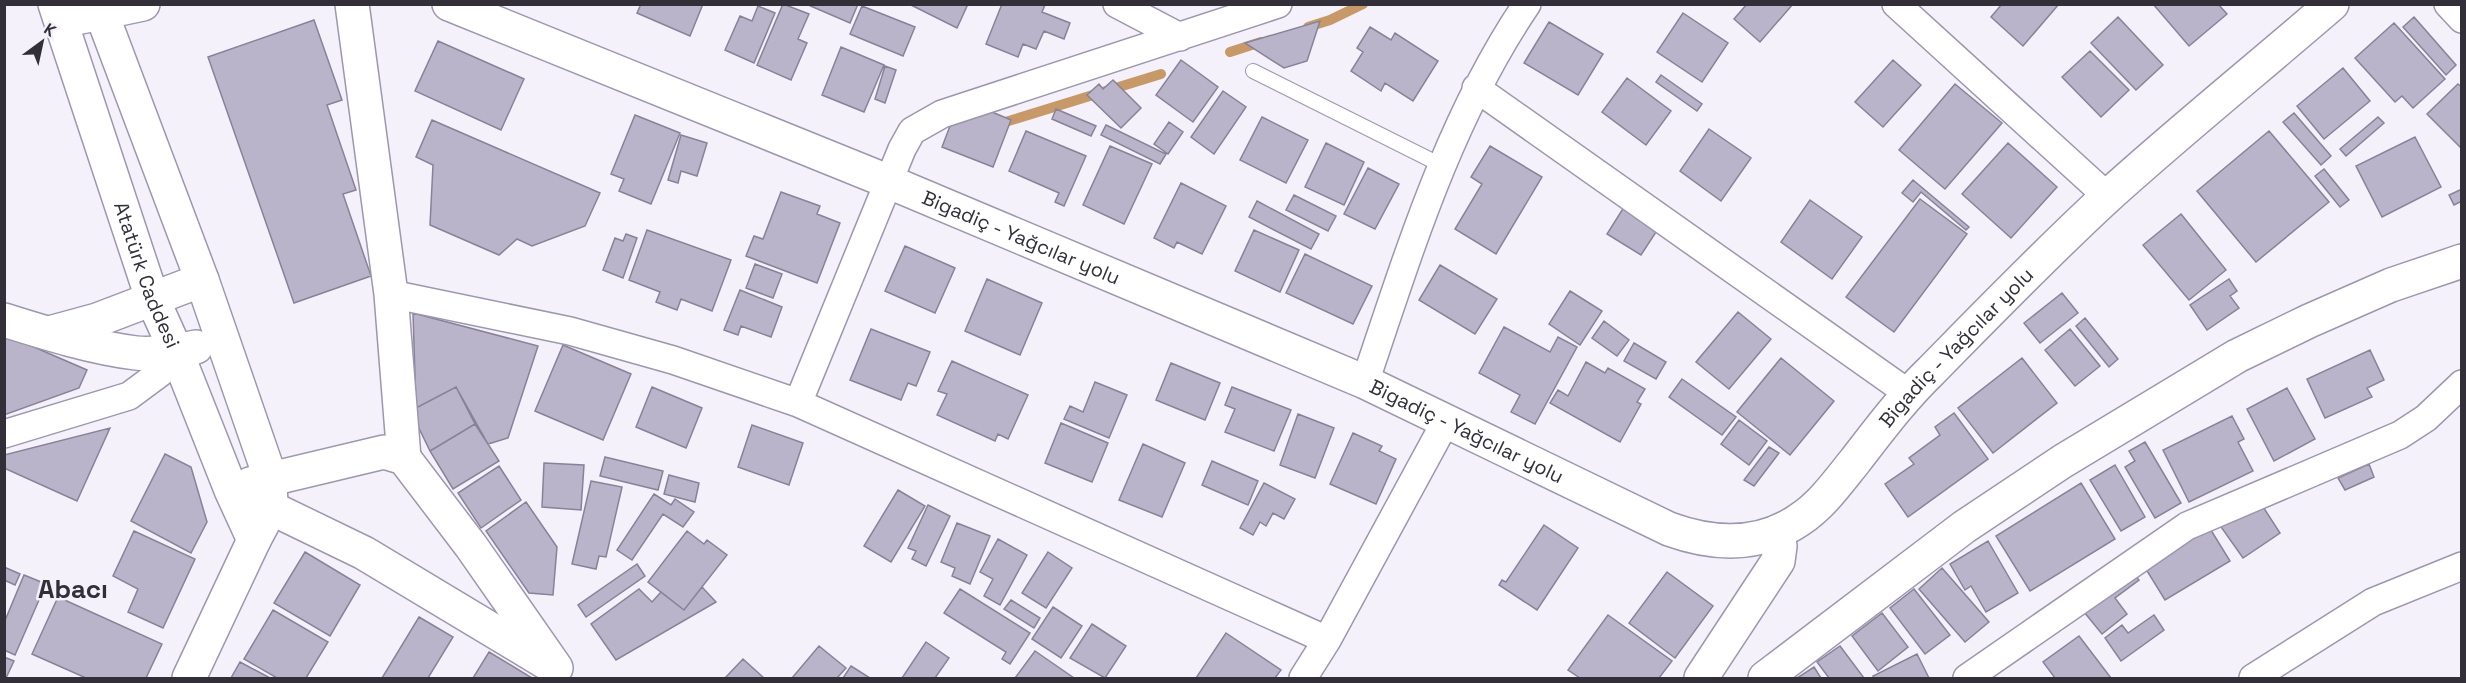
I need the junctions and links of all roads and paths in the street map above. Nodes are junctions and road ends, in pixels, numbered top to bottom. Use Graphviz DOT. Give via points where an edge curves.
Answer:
graph roads {
  1 [pos="143,4"];
  2 [pos="352,4"];
  3 [pos="449,4"];
  4 [pos="1117,4"];
  5 [pos="1278,4"];
  6 [pos="1527,4"];
  7 [pos="1896,4"];
  8 [pos="2332,4"];
  9 [pos="2448,4"];
  10 [pos="100,9"];
  11 [pos="58,13"];
  12 [pos="2462,19"];
  13 [pos="1180,37"];
  14 [pos="1253,71"];
  15 [pos="1476,88"];
  16 [pos="1441,165"];
  17 [pos="887,181"];
  18 [pos="2108,196"];
  19 [pos="2462,261"];
  20 [pos="202,280"];
  21 [pos="391,294"];
  22 [pos="152,298"];
  23 [pos="4,320"];
  24 [pos="49,334"];
  25 [pos="222,339"];
  26 [pos="176,351"];
  27 [pos="1365,382"];
  28 [pos="2462,384"];
  29 [pos="1908,393"];
  30 [pos="798,404"];
  31 [pos="1446,421"];
  32 [pos="4,434"];
  33 [pos="404,458"];
  34 [pos="254,505"];
  35 [pos="1777,532"];
  36 [pos="2462,566"];
  37 [pos="1327,640"];
  38 [pos="562,673"];
  39 [pos="189,678"];
  40 [pos="1303,678"];
  41 [pos="1701,678"];
  42 [pos="1765,678"];
  43 [pos="1967,678"];
  44 [pos="2253,678"];
  1 -- 10 [label="main road"];
  2 -- 21 [label="main road"];
  3 -- 17 [label="main road, Bigadiç - Yağcılar yolu"];
  4 -- 13 [label="street"];
  5 -- 13 [label="street"];
  6 -- 15 [label="street"];
  7 -- 18 [label="street"];
  8 -- 18 [label="main road, Bigadiç - Yağcılar yolu"];
  9 -- 12 [label="street"];
  10 -- 11 [label="main road"];
  10 -- 20 [label="main road"];
  11 -- 22 [label="main road, Atatürk Caddesi"];
  13 -- 17 [label="street" via="942,114 912,131"];
  14 -- 16 [label="lane"];
  15 -- 16 [label="street"];
  15 -- 29 [label="street"];
  16 -- 27 [label="street"];
  17 -- 27 [label="main road, Bigadiç - Yağcılar yolu"];
  17 -- 30 [label="street"];
  18 -- 29 [label="main road, Bigadiç - Yağcılar yolu"];
  19 -- 42 [label="main road" via="2391,285 2237,356 1964,527"];
  20 -- 22 [label="main road"];
  20 -- 25 [label="main road"];
  21 -- 30 [label="street" via="570,332 673,360"];
  21 -- 33 [label="main road"];
  22 -- 24 [label="main road"];
  22 -- 26 [label="main road, Atatürk Caddesi"];
  23 -- 24 [label="main road"];
  24 -- 26 [label="main road" via="137,353"];
  25 -- 26 [label="main road"];
  25 -- 34 [label="main road"];
  26 -- 32 [label="street" via="160,373 129,396"];
  26 -- 34 [label="main road, Atatürk Caddesi"];
  27 -- 31 [label="main road, Bigadiç - Yağcılar yolu"];
  28 -- 43 [label="street" via="2426,418 2400,435 2187,526"];
  29 -- 35 [label="main road, Bigadiç - Yağcılar yolu" via="1818,506"];
  30 -- 37 [label="street"];
  31 -- 35 [label="main road, Bigadiç - Yağcılar yolu" via="1694,538 1723,542"];
  31 -- 37 [label="street"];
  33 -- 34 [label="main road" via="384,452"];
  33 -- 38 [label="main road"];
  34 -- 38 [label="main road" via="364,554"];
  34 -- 39 [label="main road"];
  35 -- 41 [label="main road" via="1778,561"];
  36 -- 44 [label="street" via="2373,602"];
  37 -- 40 [label="street"];
}
